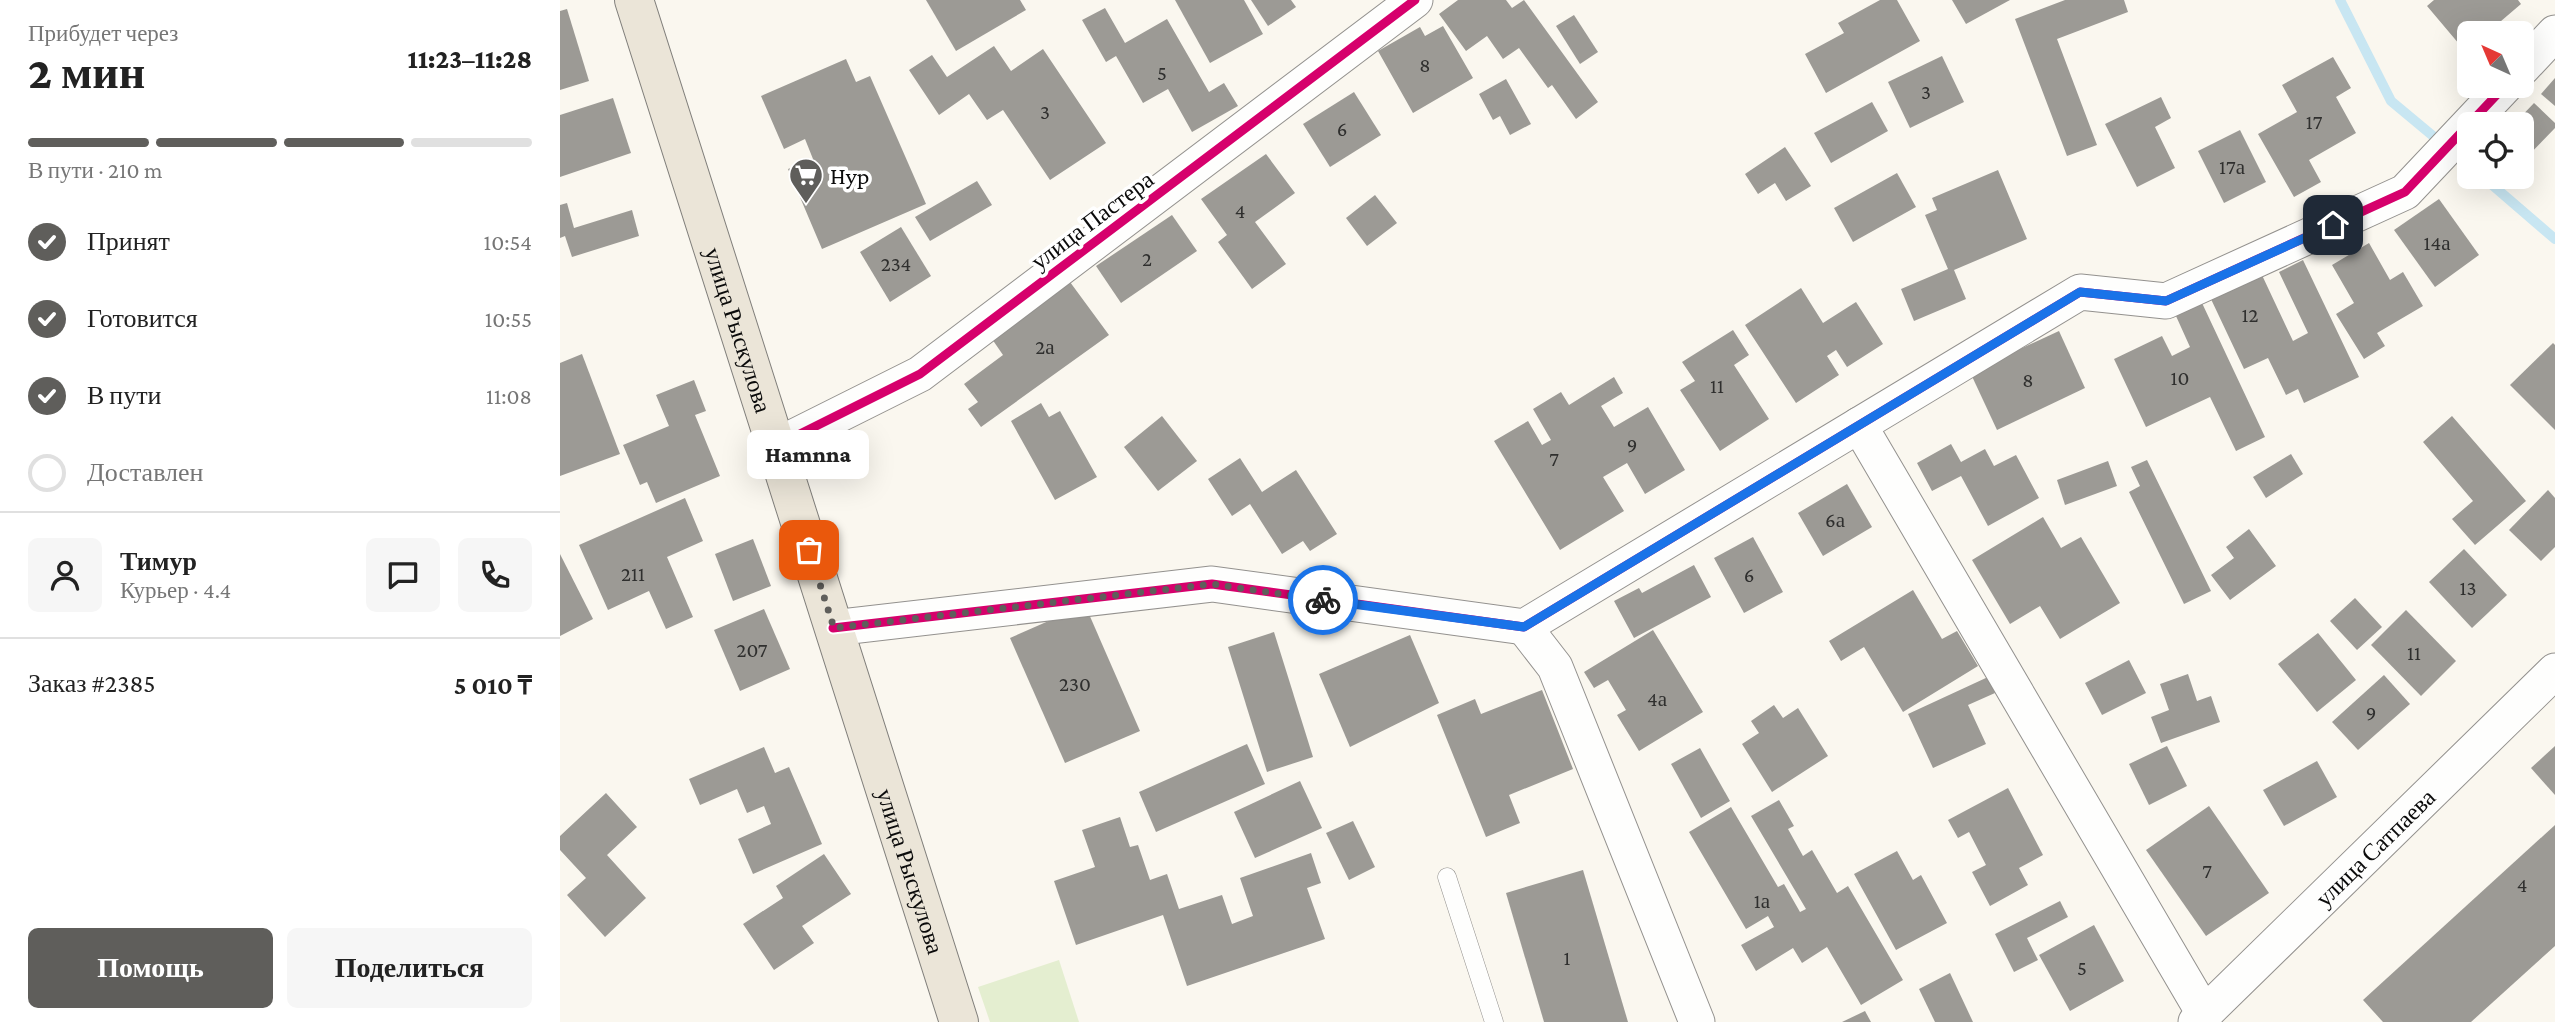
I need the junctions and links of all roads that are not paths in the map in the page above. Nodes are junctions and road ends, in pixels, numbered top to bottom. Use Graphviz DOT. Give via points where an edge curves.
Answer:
graph roads {
  1 [pos="634,0"];
  2 [pos="1415,0"];
  3 [pos="2555,33"];
  4 [pos="2534,55"];
  5 [pos="2494,98"];
  6 [pos="1859,425"];
  7 [pos="776,446"];
  8 [pos="1524,627"];
  9 [pos="834,628"];
  10 [pos="2555,671"];
  11 [pos="1447,877"];
  12 [pos="2200,1019"];
  13 [pos="959,1022"];
  14 [pos="1494,1022"];
  15 [pos="1697,1022"];
  1 -- 7 [label="main road, улица Рыскулова"];
  2 -- 7 [label="street, улица Пастера" via="920,374"];
  3 -- 4 [label="street"];
  5 -- 6 [label="street" via="2405,192 2166,301 2080,292"];
  6 -- 8 [label="street"];
  6 -- 12 [label="street"];
  7 -- 9 [label="main road, улица Рыскулова"];
  8 -- 9 [label="street" via="1212,584"];
  8 -- 15 [label="street" via="1555,667"];
  9 -- 13 [label="main road, улица Рыскулова"];
  10 -- 12 [label="street, улица Сатпаева"];
  11 -- 14 [label="lane"];
}
